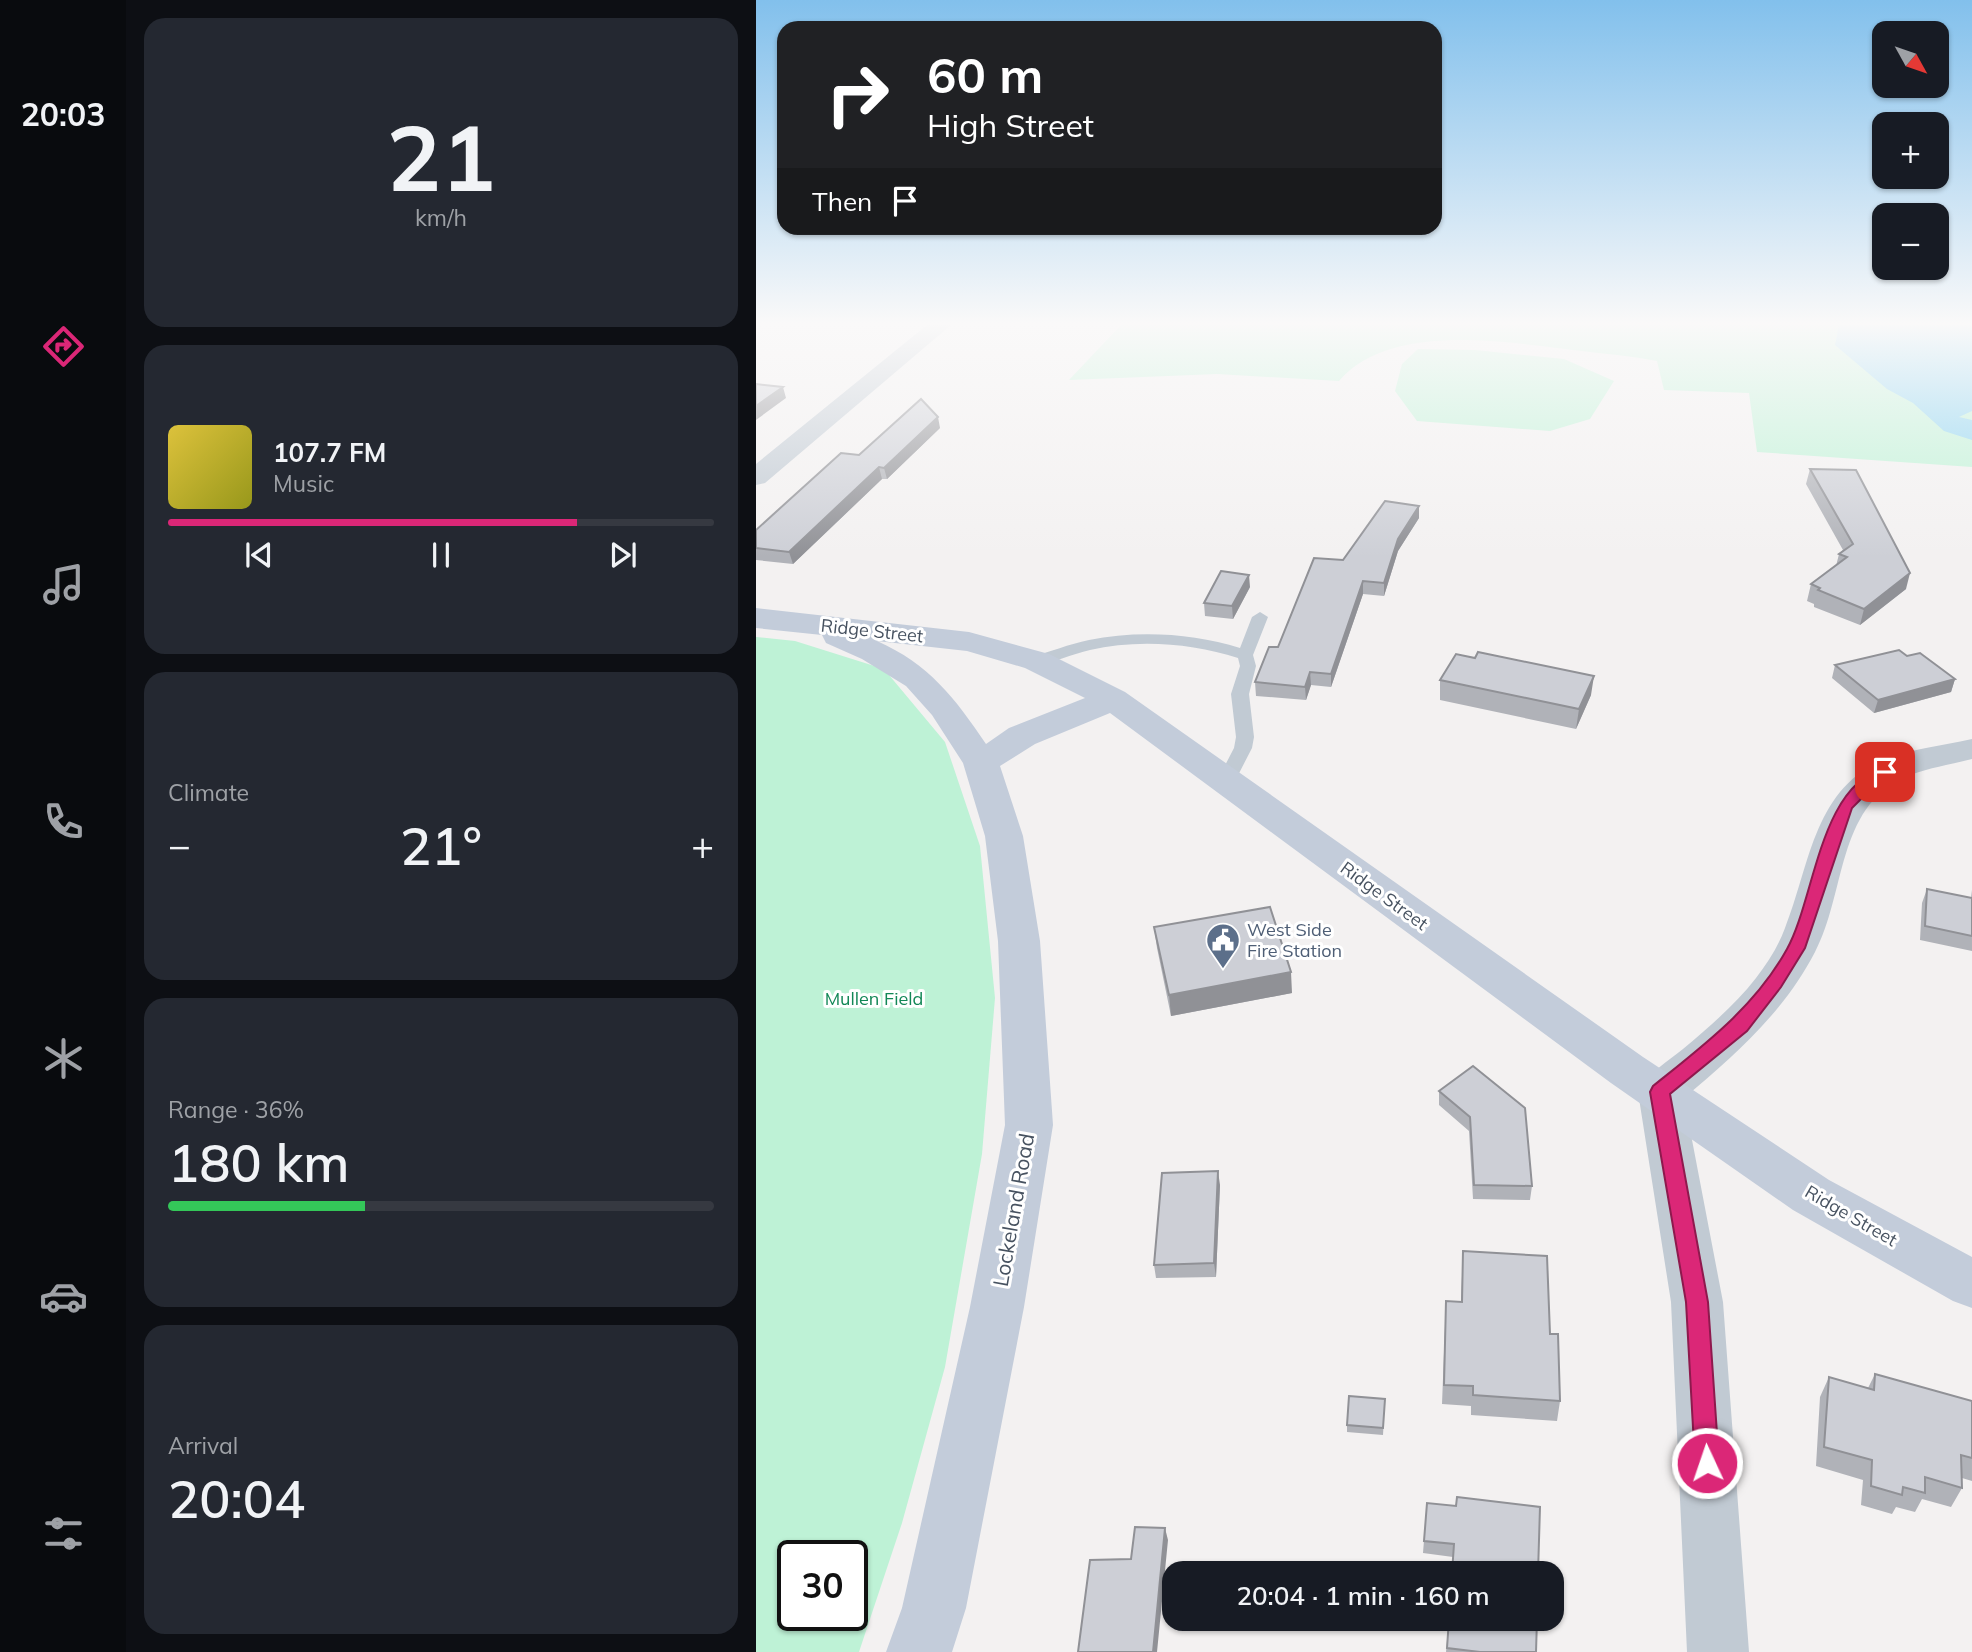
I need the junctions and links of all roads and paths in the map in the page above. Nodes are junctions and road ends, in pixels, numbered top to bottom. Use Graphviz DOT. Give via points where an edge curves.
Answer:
graph roads {
  1 [pos="848,402"];
  2 [pos="756,477"];
  3 [pos="1261,617"];
  4 [pos="756,618"];
  5 [pos="810,624"];
  6 [pos="1245,655"];
  7 [pos="1037,661"];
  8 [pos="1113,699"];
  9 [pos="1972,749"];
  10 [pos="981,763"];
  11 [pos="1227,779"];
  12 [pos="1660,1092"];
  13 [pos="1972,1284"];
  14 [pos="919,1652"];
  15 [pos="1718,1652"];
  1 -- 2 [label="street"];
  3 -- 6 [label="lane"];
  4 -- 5 [label="main road, Ridge Street"];
  5 -- 7 [label="main road, Ridge Street" via="969,642"];
  5 -- 10 [label="main road, Lockeland Road" via="874,652 918,679 945,709"];
  6 -- 7 [label="lane" via="1198,642 1112,641"];
  6 -- 11 [label="lane" via="1248,666 1240,694 1245,737"];
  7 -- 8 [label="main road, Ridge Street"];
  8 -- 10 [label="main road" via="1022,736"];
  8 -- 11 [label="main road, Ridge Street"];
  9 -- 12 [label="street" via="1897,767 1853,796 1840,819 1797,948 1775,983 1740,1026"];
  10 -- 14 [label="main road, Lockeland Road" via="1004,836 1019,941 1029,1125 997,1307 934,1608"];
  11 -- 12 [label="main road, Ridge Street"];
  12 -- 13 [label="main road, Ridge Street" via="1811,1195"];
  12 -- 15 [label="street" via="1697,1302"];
}
